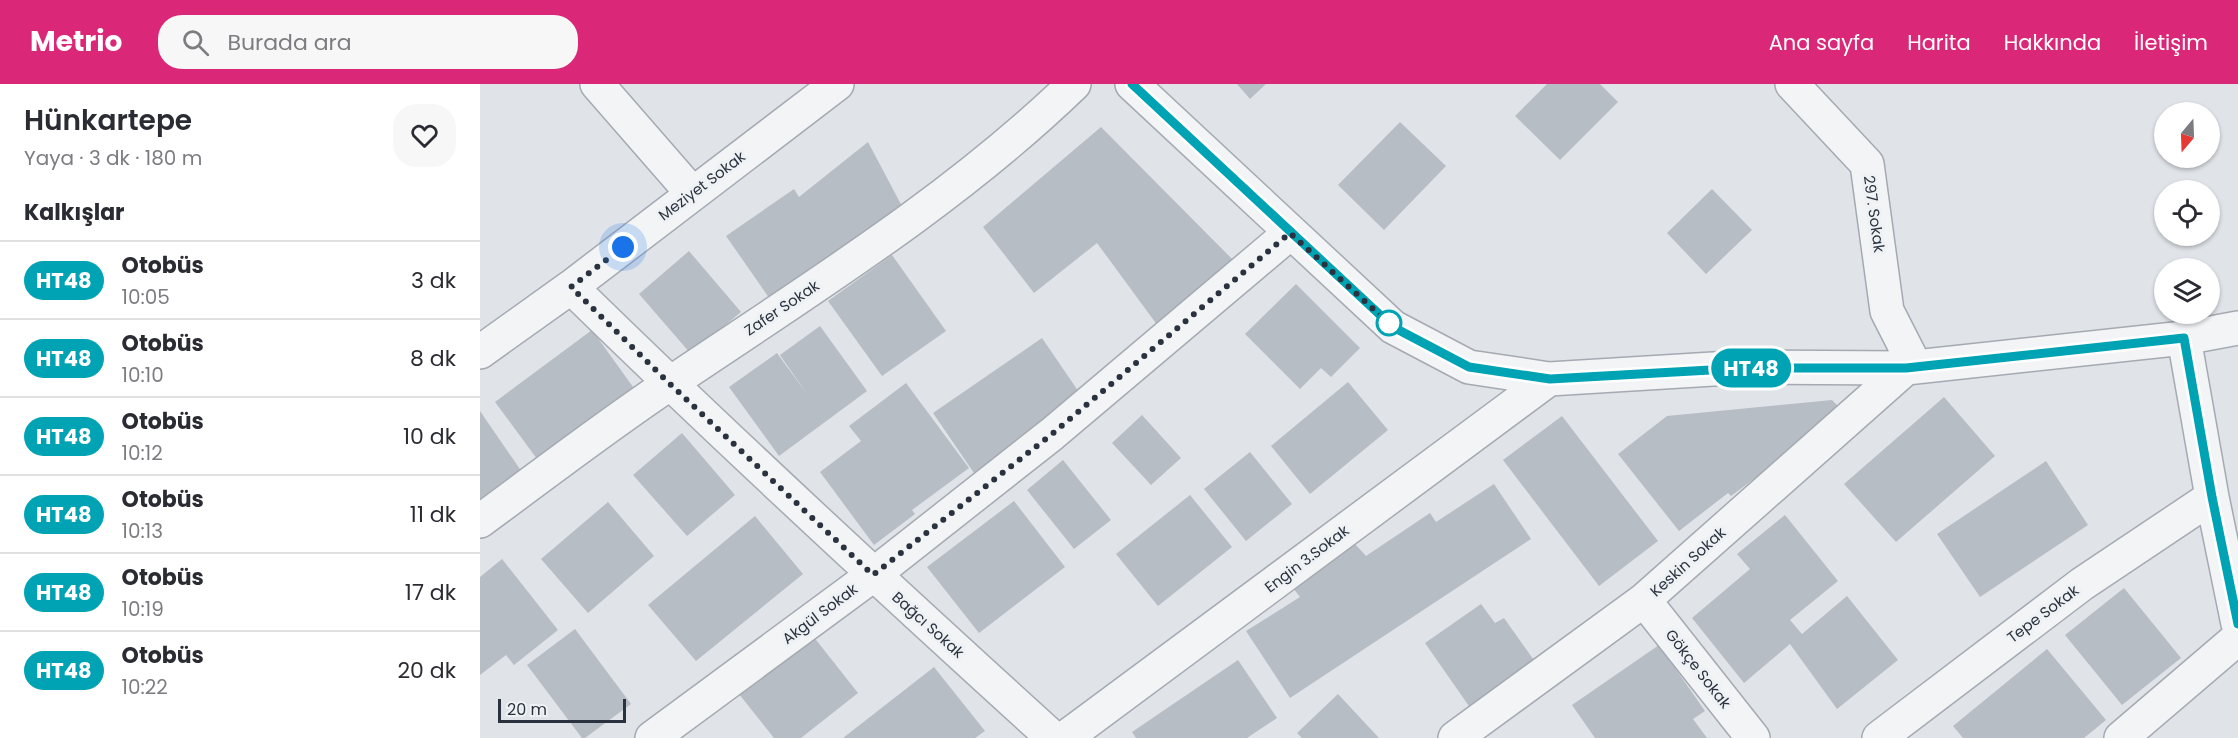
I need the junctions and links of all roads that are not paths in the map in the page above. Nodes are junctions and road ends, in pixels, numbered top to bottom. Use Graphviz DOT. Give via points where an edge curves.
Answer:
graph roads {
  1 [pos="597,84"];
  2 [pos="837,84"];
  3 [pos="1074,84"];
  4 [pos="1132,84"];
  5 [pos="1792,84"];
  6 [pos="692,193"];
  7 [pos="1290,233"];
  8 [pos="571,287"];
  9 [pos="2238,328"];
  10 [pos="2184,338"];
  11 [pos="480,352"];
  12 [pos="1911,367"];
  13 [pos="1550,379"];
  14 [pos="669,383"];
  15 [pos="2212,497"];
  16 [pos="480,520"];
  17 [pos="873,575"];
  18 [pos="1644,600"];
  19 [pos="2238,624"];
  20 [pos="2238,638"];
  21 [pos="652,738"];
  22 [pos="1053,738"];
  23 [pos="1065,738"];
  24 [pos="1455,738"];
  25 [pos="1753,738"];
  26 [pos="1880,738"];
  27 [pos="2121,738"];
  1 -- 6 [label="street"];
  2 -- 6 [label="street, Meziyet Sokak"];
  3 -- 14 [label="street, Zafer Sokak" via="952,190"];
  4 -- 7 [label="street"];
  5 -- 12 [label="street, 297. Sokak" via="1867,164 1887,311"];
  6 -- 8 [label="street, Meziyet Sokak"];
  7 -- 13 [label="street" via="1393,327 1469,367"];
  7 -- 17 [label="street, Akgül Sokak" via="1052,434"];
  8 -- 11 [label="street, Meziyet Sokak"];
  8 -- 14 [label="street, Bağcı Sokak"];
  9 -- 10 [label="street"];
  10 -- 12 [label="street"];
  10 -- 15 [label="street"];
  12 -- 13 [label="street" via="1746,368"];
  12 -- 18 [label="street, Keskin Sokak"];
  13 -- 23 [label="street, Engin 3.Sokak"];
  14 -- 16 [label="street, Zafer Sokak"];
  14 -- 17 [label="street, Bağcı Sokak"];
  15 -- 19 [label="street"];
  15 -- 26 [label="street, Tepe Sokak" via="2082,584"];
  17 -- 21 [label="street, Akgül Sokak"];
  17 -- 22 [label="street, Bağcı Sokak"];
  18 -- 24 [label="street, Keskin Sokak"];
  18 -- 25 [label="street, Gökçe Sokak"];
  20 -- 27 [label="street"];
}
